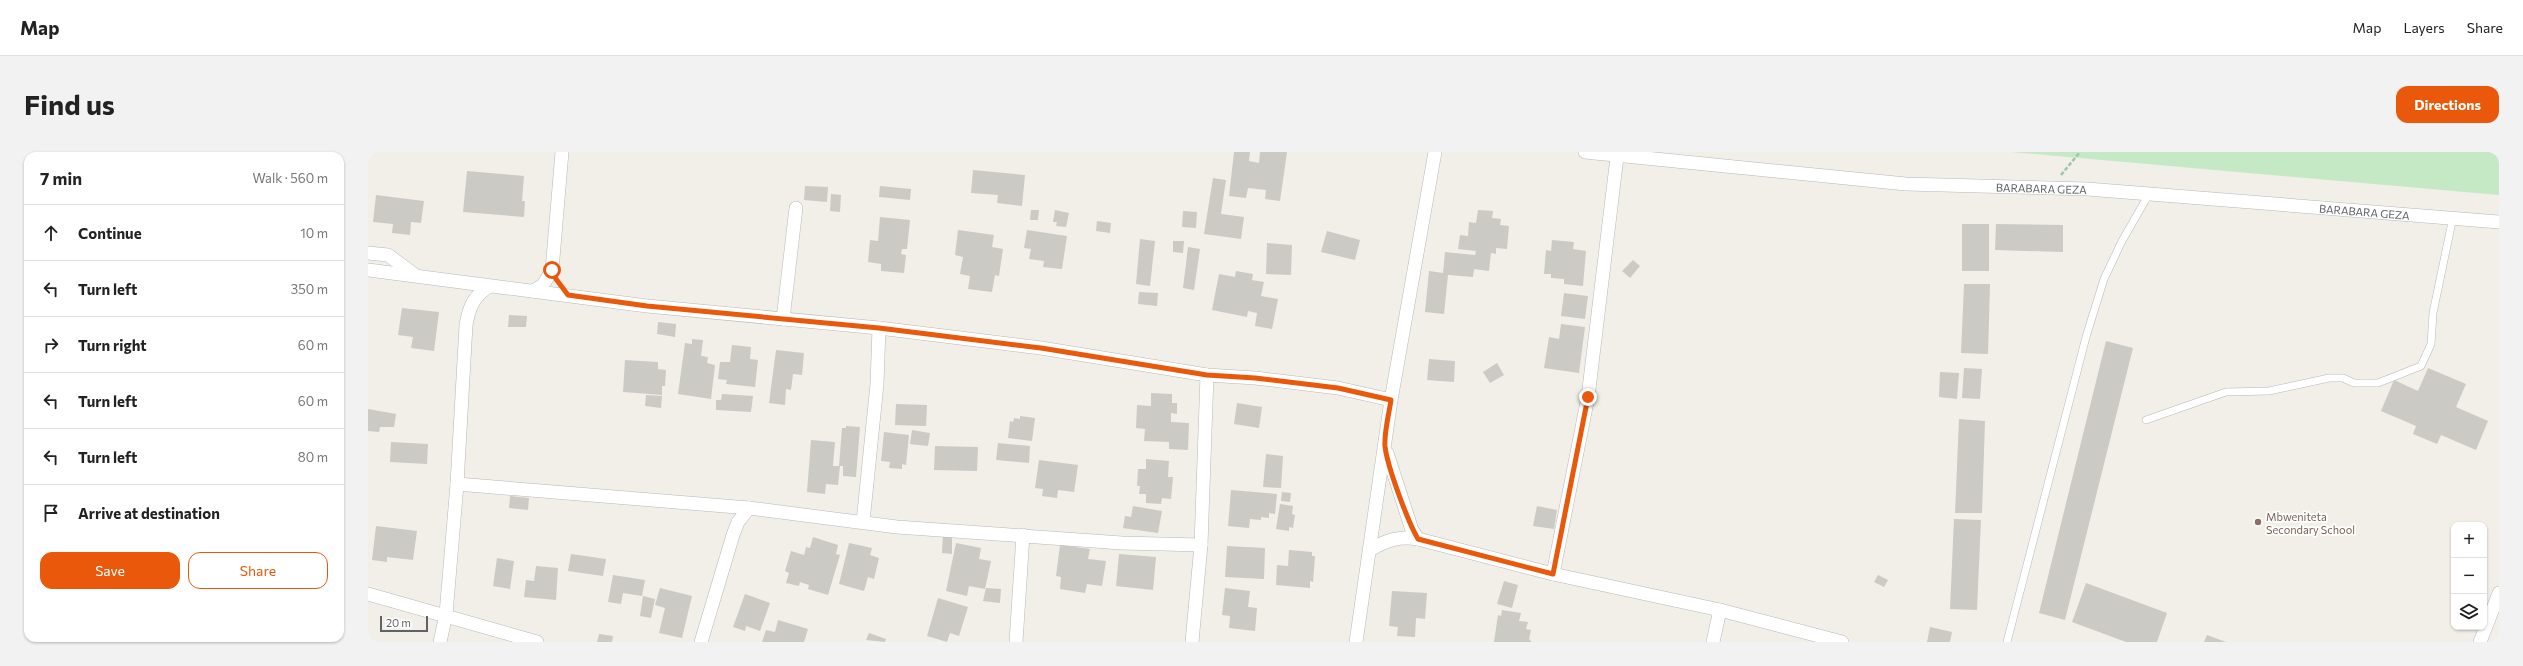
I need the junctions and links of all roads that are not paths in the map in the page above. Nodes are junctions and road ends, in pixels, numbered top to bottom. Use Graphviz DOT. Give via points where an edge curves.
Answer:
graph roads {
  1 [pos="562,152"];
  2 [pos="1435,152"];
  3 [pos="1585,152"];
  4 [pos="1617,157"];
  5 [pos="2149,194"];
  6 [pos="796,208"];
  7 [pos="2453,217"];
  8 [pos="2499,222"];
  9 [pos="368,252"];
  10 [pos="368,270"];
  11 [pos="552,270"];
  12 [pos="417,277"];
  13 [pos="488,286"];
  14 [pos="533,291"];
  15 [pos="568,295"];
  16 [pos="783,319"];
  17 [pos="879,328"];
  18 [pos="1207,375"];
  19 [pos="1391,400"];
  20 [pos="2146,420"];
  21 [pos="1385,445"];
  22 [pos="457,484"];
  23 [pos="749,508"];
  24 [pos="864,522"];
  25 [pos="1023,535"];
  26 [pos="1418,539"];
  27 [pos="1201,545"];
  28 [pos="1370,550"];
  29 [pos="1553,574"];
  30 [pos="2499,593"];
  31 [pos="368,594"];
  32 [pos="1720,610"];
  33 [pos="446,614"];
  34 [pos="440,642"];
  35 [pos="537,642"];
  36 [pos="701,642"];
  37 [pos="1016,642"];
  38 [pos="1192,642"];
  39 [pos="1356,642"];
  40 [pos="1713,642"];
  41 [pos="1842,642"];
  42 [pos="2007,642"];
  43 [pos="2480,642"];
  1 -- 11 [label="street"];
  2 -- 19 [label="street"];
  3 -- 4 [label="street, BARABARA GEZA"];
  4 -- 5 [label="street, BARABARA GEZA" via="1906,184"];
  4 -- 29 [label="street" via="1588,397"];
  5 -- 7 [label="street, BARABARA GEZA"];
  5 -- 42 [label="lane" via="2104,279 2086,337"];
  6 -- 16 [label="street"];
  7 -- 8 [label="street, BARABARA GEZA"];
  7 -- 20 [label="lane" via="2434,314 2431,344 2420,366 2378,383 2329,378 2269,392 2226,392"];
  9 -- 12 [label="street" via="388,255"];
  10 -- 12 [label="street"];
  11 -- 14 [label="street" via="543,284"];
  11 -- 15 [label="street"];
  12 -- 13 [label="street"];
  13 -- 14 [label="street"];
  13 -- 22 [label="street" via="475,297 469,307 466,325"];
  14 -- 15 [label="street"];
  15 -- 16 [label="street" via="647,306"];
  16 -- 17 [label="street"];
  17 -- 18 [label="street" via="1041,348"];
  17 -- 24 [label="street" via="877,384"];
  18 -- 19 [label="street" via="1338,388"];
  18 -- 27 [label="street"];
  19 -- 21 [label="street"];
  21 -- 26 [label="street" via="1390,468 1412,530"];
  21 -- 28 [label="street"];
  22 -- 23 [label="street"];
  22 -- 33 [label="street"];
  23 -- 24 [label="street"];
  23 -- 36 [label="street" via="738,522 733,535"];
  24 -- 25 [label="street" via="897,527"];
  25 -- 27 [label="street" via="1122,543"];
  25 -- 37 [label="street"];
  26 -- 28 [label="street" via="1392,539"];
  26 -- 29 [label="street"];
  27 -- 38 [label="street"];
  28 -- 39 [label="street"];
  29 -- 32 [label="street"];
  30 -- 43 [label="street"];
  31 -- 33 [label="street"];
  32 -- 40 [label="street"];
  32 -- 41 [label="street"];
  33 -- 34 [label="street"];
  33 -- 35 [label="street"];
}
